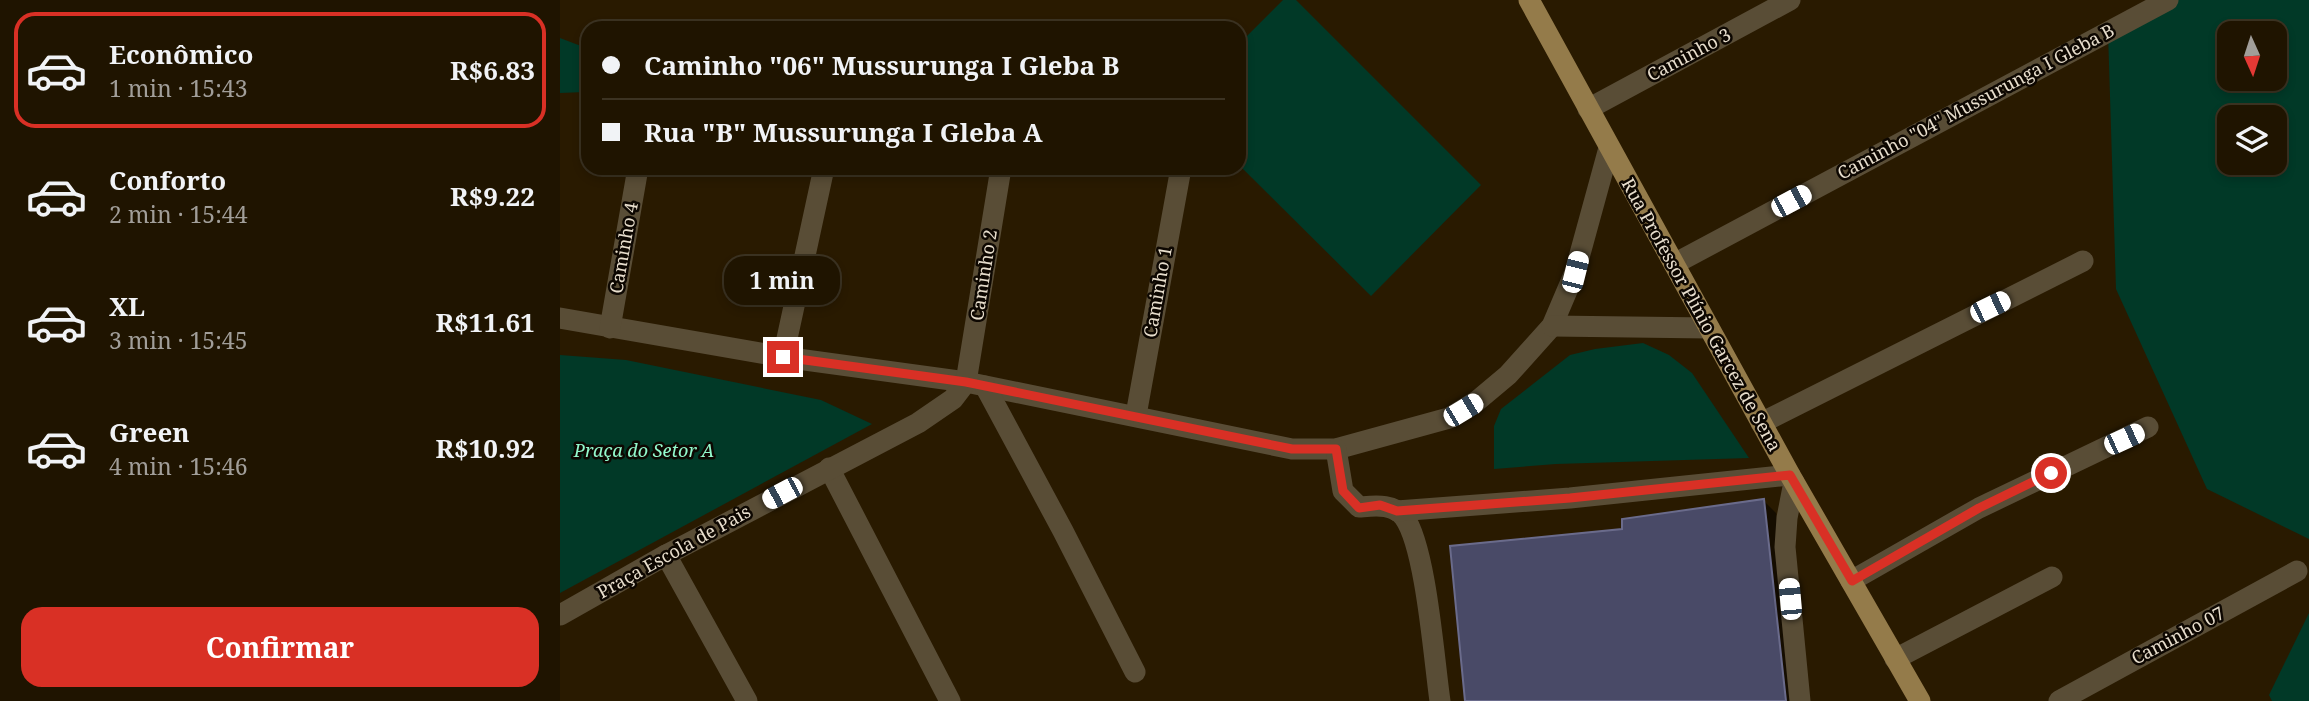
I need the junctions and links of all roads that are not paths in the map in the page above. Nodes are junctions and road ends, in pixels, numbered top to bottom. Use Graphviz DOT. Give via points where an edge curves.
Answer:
graph roads {
  1 [pos="1529,0"];
  2 [pos="1790,0"];
  3 [pos="2168,0"];
  4 [pos="1588,109"];
  5 [pos="1609,148"];
  6 [pos="637,175"];
  7 [pos="822,175"];
  8 [pos="1000,175"];
  9 [pos="1180,175"];
  10 [pos="2083,261"];
  11 [pos="1674,264"];
  12 [pos="560,318"];
  13 [pos="1552,326"];
  14 [pos="610,328"];
  15 [pos="1709,328"];
  16 [pos="783,357"];
  17 [pos="976,384"];
  18 [pos="1136,415"];
  19 [pos="1761,423"];
  20 [pos="2148,427"];
  21 [pos="1336,449"];
  22 [pos="829,468"];
  23 [pos="1792,478"];
  24 [pos="1397,511"];
  25 [pos="666,555"];
  26 [pos="2297,571"];
  27 [pos="2052,577"];
  28 [pos="1852,581"];
  29 [pos="560,615"];
  30 [pos="1895,659"];
  31 [pos="1135,672"];
  32 [pos="747,701"];
  33 [pos="950,701"];
  34 [pos="1440,701"];
  35 [pos="1800,701"];
  36 [pos="1920,701"];
  37 [pos="2059,701"];
  1 -- 4 [label="main road, Rua Professor Plínio Garcez de Sena"];
  2 -- 4 [label="street, Caminho 3"];
  3 -- 11 [label="street, Caminho \"04\" Mussurunga I Gleba B"];
  4 -- 5 [label="main road, Rua Professor Plínio Garcez de Sena"];
  5 -- 11 [label="main road, Rua Professor Plínio Garcez de Sena"];
  5 -- 13 [label="street" via="1575,272"];
  6 -- 14 [label="street, Caminho 4"];
  7 -- 16 [label="street"];
  8 -- 17 [label="street, Caminho 2"];
  9 -- 18 [label="street, Caminho 1"];
  10 -- 19 [label="street"];
  11 -- 15 [label="main road, Rua Professor Plínio Garcez de Sena"];
  12 -- 14 [label="street"];
  13 -- 15 [label="street"];
  13 -- 21 [label="street" via="1508,375 1449,418"];
  14 -- 16 [label="street"];
  15 -- 19 [label="main road, Rua Professor Plínio Garcez de Sena"];
  16 -- 17 [label="street"];
  17 -- 18 [label="street"];
  17 -- 22 [label="street, Praça Escola de Pais" via="936,412"];
  17 -- 31 [label="street" via="1063,531"];
  18 -- 21 [label="street" via="1281,447"];
  19 -- 23 [label="main road, Rua Professor Plínio Garcez de Sena"];
  20 -- 28 [label="street" via="1979,508"];
  21 -- 24 [label="street" via="1343,491 1359,508 1380,505"];
  22 -- 25 [label="street, Praça Escola de Pais"];
  22 -- 33 [label="street"];
  23 -- 24 [label="street"];
  23 -- 28 [label="main road, Rua Professor Plínio Garcez de Sena"];
  23 -- 35 [label="street" via="1785,547"];
  24 -- 34 [label="street" via="1404,517 1419,555"];
  25 -- 29 [label="street, Praça Escola de Pais"];
  25 -- 32 [label="street"];
  26 -- 37 [label="street, Caminho 07"];
  27 -- 30 [label="street"];
  28 -- 30 [label="main road, Rua Professor Plínio Garcez de Sena"];
  30 -- 36 [label="main road, Rua Professor Plínio Garcez de Sena"];
}
